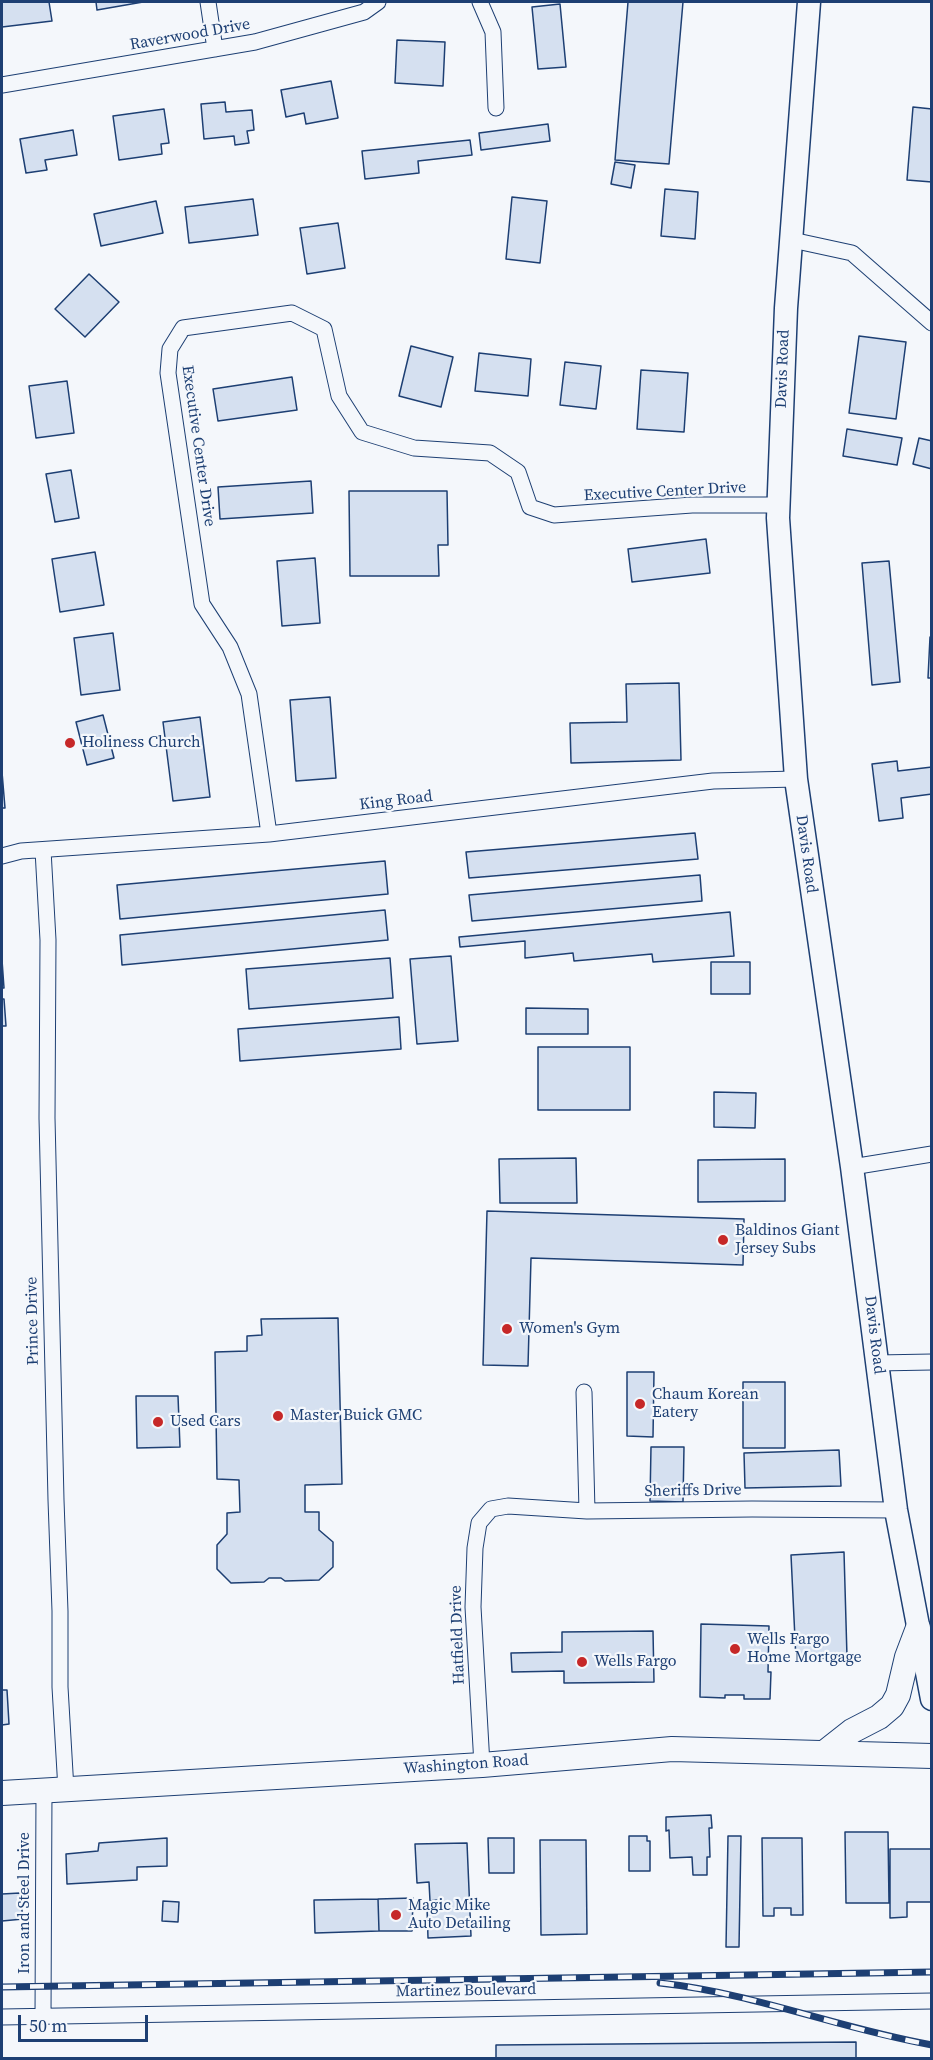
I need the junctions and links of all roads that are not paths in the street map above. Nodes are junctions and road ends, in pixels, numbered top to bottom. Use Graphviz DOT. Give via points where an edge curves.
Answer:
graph roads {
  1 [pos="208,2"];
  2 [pos="378,2"];
  3 [pos="480,2"];
  4 [pos="809,2"];
  5 [pos="215,49"];
  6 [pos="2,85"];
  7 [pos="496,108"];
  8 [pos="792,240"];
  9 [pos="932,323"];
  10 [pos="778,505"];
  11 [pos="796,779"];
  12 [pos="269,834"];
  13 [pos="43,850"];
  14 [pos="2,856"];
  15 [pos="932,1155"];
  16 [pos="852,1167"];
  17 [pos="932,1362"];
  18 [pos="877,1363"];
  19 [pos="584,1392"];
  20 [pos="490,1509"];
  21 [pos="896,1510"];
  22 [pos="587,1511"];
  23 [pos="918,1628"];
  24 [pos="932,1700"];
  25 [pos="824,1753"];
  26 [pos="932,1755"];
  27 [pos="482,1765"];
  28 [pos="55,1790"];
  29 [pos="2,1793"];
  30 [pos="932,2001"];
  31 [pos="2,2016"];
  32 [pos="42,2016"];
  1 -- 5 [label="street"];
  2 -- 5 [label="street, Raverwood Drive" via="364,12"];
  3 -- 7 [label="street" via="493,32"];
  4 -- 8 [label="main road, Davis Road"];
  5 -- 6 [label="street, Raverwood Drive"];
  8 -- 9 [label="street" via="852,253"];
  8 -- 10 [label="main road, Davis Road"];
  10 -- 11 [label="main road, Davis Road"];
  10 -- 12 [label="street, Executive Center Drive" via="692,505 554,515 530,507 518,472 490,453 414,448 363,432 339,396 324,329 292,314 183,328 170,350 168,374 202,604 230,647 249,694"];
  11 -- 12 [label="street, King Road" via="713,781"];
  11 -- 16 [label="main road, Davis Road"];
  12 -- 13 [label="street, King Road"];
  13 -- 14 [label="street, King Road"];
  13 -- 28 [label="street, Prince Drive" via="48,940 47,1118 60,1687"];
  15 -- 16 [label="street"];
  16 -- 18 [label="main road, Davis Road"];
  17 -- 18 [label="street"];
  18 -- 21 [label="main road, Davis Road"];
  19 -- 22 [label="street"];
  20 -- 22 [label="street, Sheriffs Drive" via="508,1506"];
  20 -- 27 [label="street, Hatfield Drive" via="479,1523 473,1607"];
  21 -- 22 [label="street, Sheriffs Drive"];
  21 -- 23 [label="main road, Davis Road"];
  23 -- 24 [label="main road, Davis Road"];
  23 -- 25 [label="main road" via="892,1706"];
  25 -- 26 [label="main road, Washington Road"];
  25 -- 27 [label="main road, Washington Road" via="672,1749"];
  27 -- 28 [label="main road, Washington Road"];
  28 -- 29 [label="main road, Washington Road"];
  28 -- 32 [label="street, Iron and Steel Drive"];
  30 -- 32 [label="street, Martinez Boulevard"];
  31 -- 32 [label="street, Martinez Boulevard"];
}
